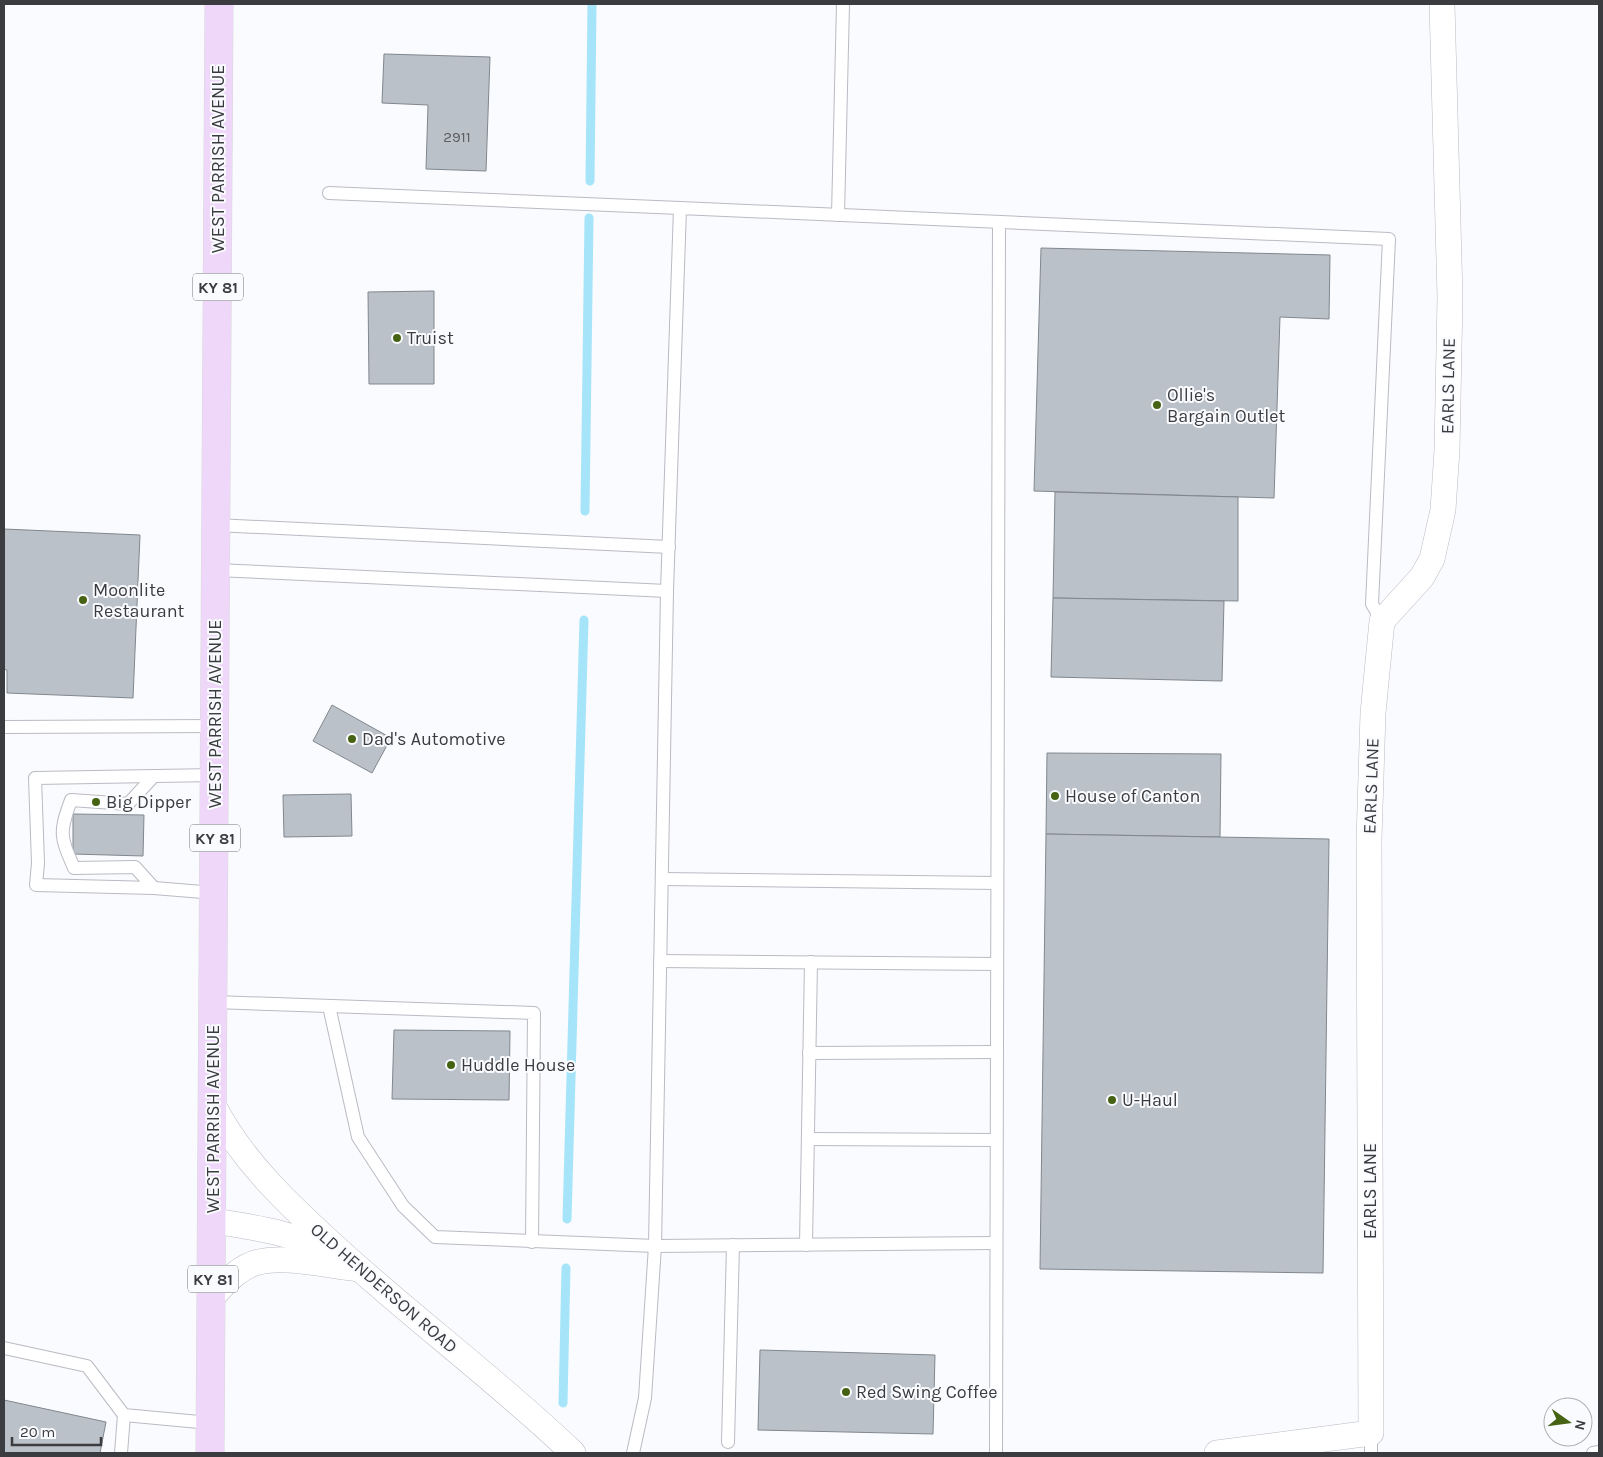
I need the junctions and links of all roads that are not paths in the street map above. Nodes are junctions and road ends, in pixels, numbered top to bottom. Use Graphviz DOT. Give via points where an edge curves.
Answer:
graph roads {
  1 [pos="219,4"];
  2 [pos="843,4"];
  3 [pos="1442,4"];
  4 [pos="329,193"];
  5 [pos="680,208"];
  6 [pos="838,214"];
  7 [pos="999,222"];
  8 [pos="216,525"];
  9 [pos="669,547"];
  10 [pos="216,570"];
  11 [pos="667,591"];
  12 [pos="1382,621"];
  13 [pos="215,726"];
  14 [pos="4,727"];
  15 [pos="215,775"];
  16 [pos="153,777"];
  17 [pos="662,878"];
  18 [pos="997,884"];
  19 [pos="154,888"];
  20 [pos="214,892"];
  21 [pos="660,961"];
  22 [pos="811,962"];
  23 [pos="997,964"];
  24 [pos="214,1002"];
  25 [pos="329,1006"];
  26 [pos="996,1052"];
  27 [pos="810,1053"];
  28 [pos="214,1105"];
  29 [pos="808,1138"];
  30 [pos="996,1140"];
  31 [pos="213,1221"];
  32 [pos="532,1242"];
  33 [pos="996,1243"];
  34 [pos="733,1245"];
  35 [pos="806,1245"];
  36 [pos="655,1246"];
  37 [pos="358,1269"];
  38 [pos="212,1296"];
  39 [pos="4,1348"];
  40 [pos="124,1415"];
  41 [pos="210,1424"];
  42 [pos="728,1442"];
  43 [pos="1371,1443"];
  44 [pos="555,1444"];
  45 [pos="1599,1452"];
  46 [pos="121,1453"];
  47 [pos="210,1453"];
  48 [pos="574,1453"];
  49 [pos="633,1453"];
  50 [pos="996,1453"];
  51 [pos="1217,1453"];
  52 [pos="1593,1453"];
  1 -- 8 [label="main road, WEST PARRISH AVENUE / KY 81"];
  2 -- 6 [label="lane"];
  3 -- 12 [label="street, EARLS LANE" via="1450,297 1443,510 1432,559 1422,577"];
  4 -- 5 [label="lane"];
  5 -- 6 [label="lane"];
  5 -- 9 [label="lane"];
  6 -- 7 [label="lane"];
  7 -- 12 [label="lane" via="1389,239 1372,604"];
  7 -- 18 [label="lane"];
  8 -- 9 [label="lane"];
  8 -- 10 [label="main road, WEST PARRISH AVENUE / KY 81"];
  9 -- 11 [label="lane"];
  10 -- 11 [label="lane"];
  10 -- 13 [label="main road, WEST PARRISH AVENUE / KY 81"];
  11 -- 17 [label="lane"];
  12 -- 43 [label="street, EARLS LANE" via="1373,713 1369,840"];
  13 -- 14 [label="lane"];
  13 -- 15 [label="main road, WEST PARRISH AVENUE / KY 81"];
  15 -- 16 [label="lane"];
  15 -- 20 [label="main road, WEST PARRISH AVENUE / KY 81"];
  16 -- 19 [label="lane" via="128,804 71,800 64,819 62,840 74,868 135,867"];
  16 -- 19 [label="lane" via="35,778 36,885"];
  17 -- 18 [label="lane"];
  17 -- 21 [label="lane"];
  18 -- 23 [label="lane"];
  19 -- 20 [label="lane"];
  20 -- 24 [label="main road, WEST PARRISH AVENUE / KY 81"];
  21 -- 22 [label="lane"];
  21 -- 36 [label="lane"];
  22 -- 23 [label="lane"];
  22 -- 27 [label="lane"];
  23 -- 26 [label="lane"];
  24 -- 25 [label="lane"];
  24 -- 28 [label="main road, WEST PARRISH AVENUE / KY 81"];
  25 -- 32 [label="lane" via="358,1136 403,1206 435,1237"];
  25 -- 32 [label="lane" via="534,1013"];
  26 -- 27 [label="lane"];
  26 -- 30 [label="lane"];
  27 -- 29 [label="lane"];
  28 -- 31 [label="main road, WEST PARRISH AVENUE / KY 81"];
  28 -- 37 [label="street, OLD HENDERSON ROAD" via="224,1127 257,1170 291,1207"];
  29 -- 30 [label="lane"];
  29 -- 35 [label="lane"];
  30 -- 33 [label="lane"];
  31 -- 37 [label="street" via="252,1227 316,1244"];
  31 -- 38 [label="main road, WEST PARRISH AVENUE / KY 81"];
  32 -- 36 [label="lane"];
  33 -- 35 [label="lane"];
  33 -- 50 [label="lane"];
  34 -- 35 [label="lane"];
  34 -- 36 [label="lane"];
  34 -- 42 [label="lane"];
  36 -- 49 [label="lane" via="645,1398"];
  37 -- 38 [label="street" via="279,1260 258,1262 231,1278"];
  37 -- 44 [label="street, OLD HENDERSON ROAD"];
  38 -- 41 [label="main road, WEST PARRISH AVENUE / KY 81"];
  39 -- 40 [label="lane" via="87,1366"];
  40 -- 41 [label="lane"];
  40 -- 46 [label="lane"];
  41 -- 47 [label="main road, WEST PARRISH AVENUE / KY 81"];
  43 -- 51 [label="street, EARLS LANE"];
  44 -- 48 [label="street, OLD HENDERSON ROAD"];
  45 -- 52 [label="lane"];
}
